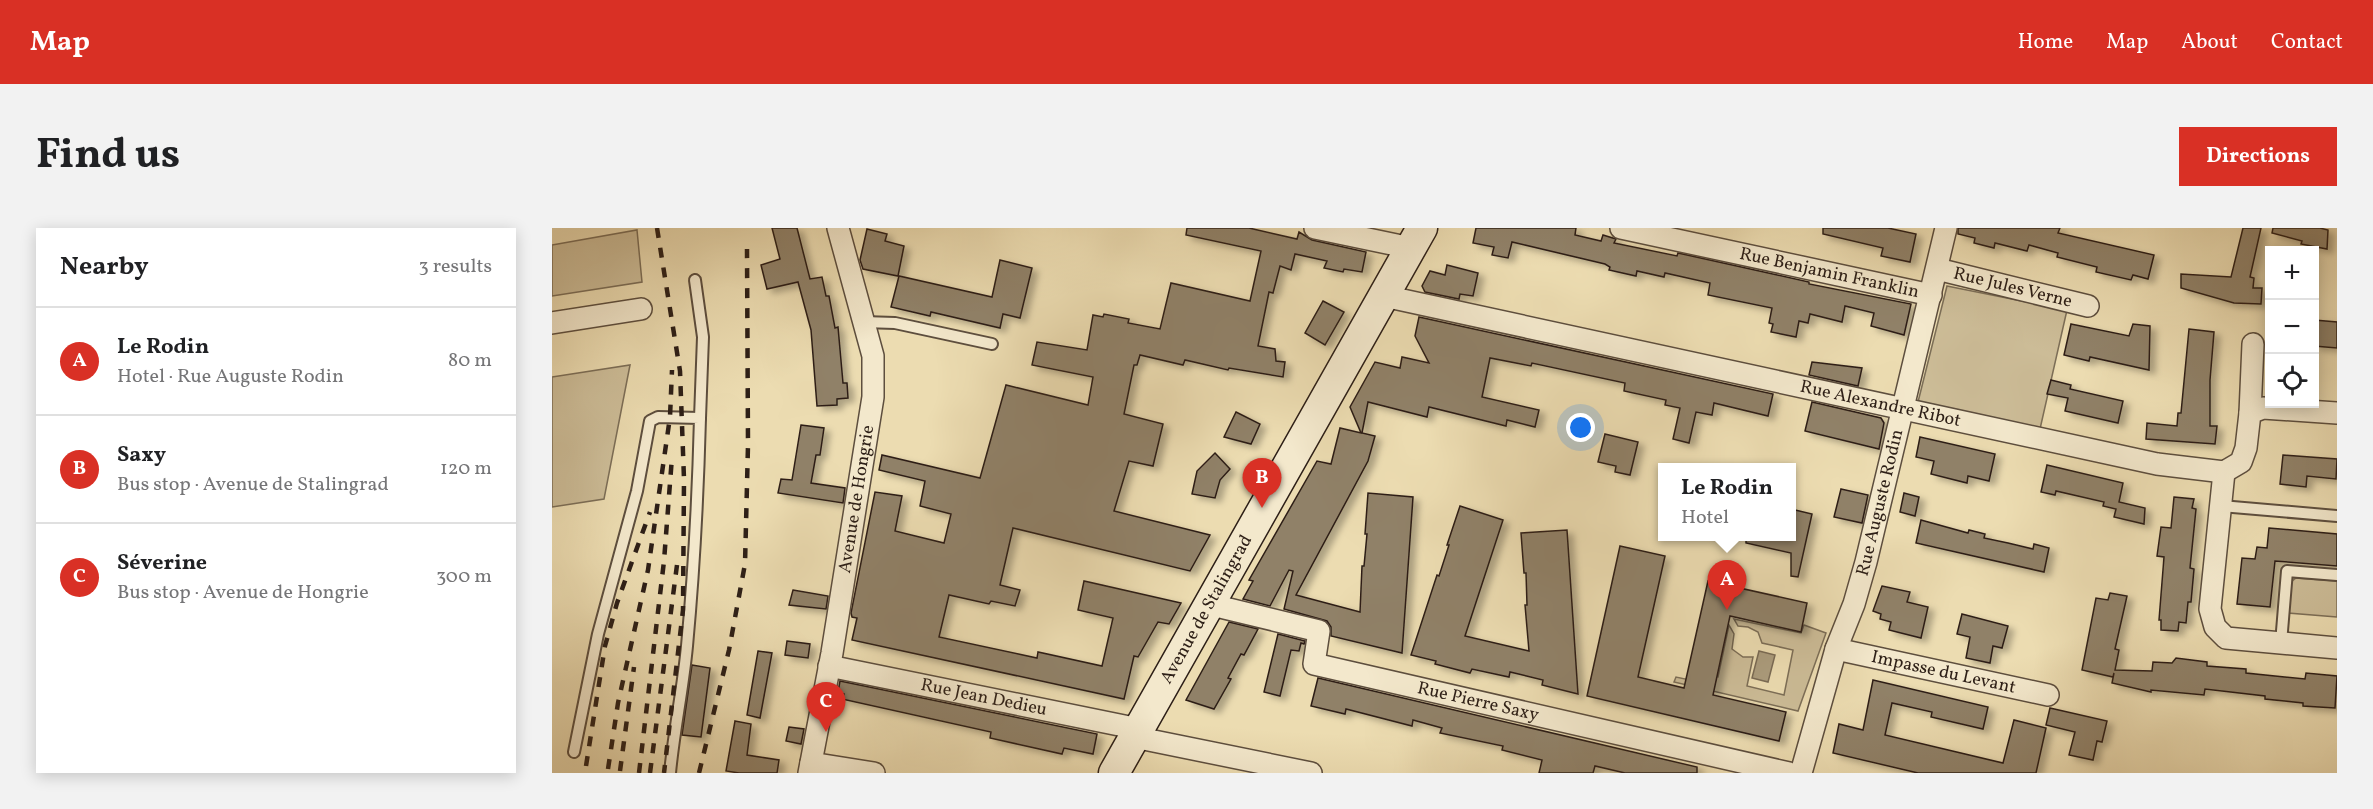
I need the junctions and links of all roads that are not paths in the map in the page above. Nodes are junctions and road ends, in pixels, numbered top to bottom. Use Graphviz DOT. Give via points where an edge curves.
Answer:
graph roads {
  1 [pos="838,228"];
  2 [pos="1315,228"];
  3 [pos="1621,228"];
  4 [pos="1946,228"];
  5 [pos="1416,238"];
  6 [pos="1937,269"];
  7 [pos="695,279"];
  8 [pos="1384,296"];
  9 [pos="1931,296"];
  10 [pos="2088,306"];
  11 [pos="641,309"];
  12 [pos="863,322"];
  13 [pos="552,323"];
  14 [pos="992,344"];
  15 [pos="2253,344"];
  16 [pos="1904,409"];
  17 [pos="2250,413"];
  18 [pos="2337,413"];
  19 [pos="700,418"];
  20 [pos="2224,472"];
  21 [pos="2221,506"];
  22 [pos="2337,516"];
  23 [pos="2337,576"];
  24 [pos="1208,604"];
  25 [pos="2280,643"];
  26 [pos="2337,648"];
  27 [pos="1836,649"];
  28 [pos="829,666"];
  29 [pos="2048,694"];
  30 [pos="1136,733"];
  31 [pos="574,752"];
  32 [pos="810,768"];
  33 [pos="670,773"];
  34 [pos="874,773"];
  35 [pos="1114,773"];
  36 [pos="1311,773"];
  37 [pos="1789,773"];
  38 [pos="1801,773"];
  1 -- 12 [label="street, Avenue de Hongrie"];
  2 -- 5 [label="street"];
  3 -- 9 [label="street, Rue Benjamin Franklin"];
  4 -- 6 [label="street, Rue Auguste Rodin"];
  5 -- 8 [label="main road, Avenue de Stalingrad"];
  6 -- 9 [label="street, Rue Auguste Rodin"];
  6 -- 10 [label="street, Rue Jules Verne"];
  7 -- 19 [label="lane" via="703,337"];
  8 -- 16 [label="street, Rue Alexandre Ribot"];
  8 -- 24 [label="main road, Avenue de Stalingrad"];
  9 -- 16 [label="street, Rue Auguste Rodin"];
  11 -- 13 [label="street"];
  12 -- 14 [label="lane" via="895,324"];
  12 -- 28 [label="street, Avenue de Hongrie" via="873,356 873,397"];
  15 -- 17 [label="street"];
  16 -- 20 [label="street, Rue Alexandre Ribot" via="2157,464"];
  16 -- 27 [label="street, Rue Auguste Rodin" via="1866,562"];
  17 -- 18 [label="street" via="2263,408"];
  17 -- 20 [label="street" via="2241,462"];
  19 -- 31 [label="lane" via="658,417 650,421 637,491 598,634"];
  19 -- 33 [label="lane" via="687,648"];
  20 -- 21 [label="street"];
  21 -- 22 [label="lane"];
  21 -- 25 [label="street" via="2210,609 2215,627 2226,638"];
  23 -- 25 [label="lane" via="2287,571"];
  24 -- 30 [label="main road, Avenue de Stalingrad"];
  24 -- 37 [label="street, Rue Pierre Saxy" via="1319,631 1314,664"];
  25 -- 26 [label="street"];
  27 -- 29 [label="street, Impasse du Levant"];
  27 -- 38 [label="street, Rue Auguste Rodin"];
  28 -- 30 [label="street, Rue Jean Dedieu"];
  28 -- 32 [label="street, Avenue de Hongrie"];
  30 -- 35 [label="main road, Avenue de Stalingrad"];
  30 -- 36 [label="street, Rue Jean Dedieu"];
  32 -- 34 [label="street"];
}
